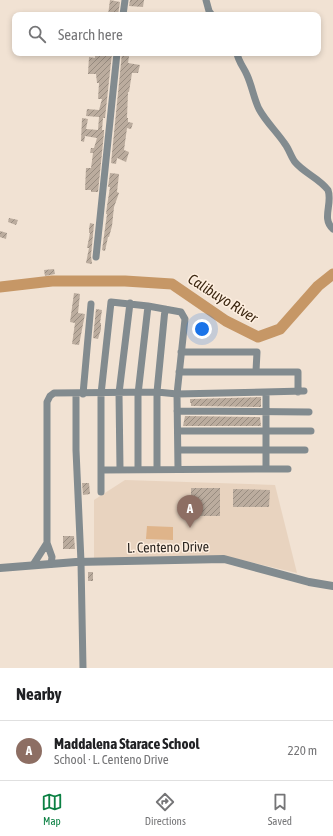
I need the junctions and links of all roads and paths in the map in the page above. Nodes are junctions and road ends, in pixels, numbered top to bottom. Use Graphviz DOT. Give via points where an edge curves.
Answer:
graph roads {
  1 [pos="125,0"];
  2 [pos="206,0"];
  3 [pos="123,12"];
  4 [pos="210,12"];
  5 [pos="117,56"];
  6 [pos="237,56"];
  7 [pos="333,229"];
  8 [pos="96,257"];
  9 [pos="130,303"];
  10 [pos="91,304"];
  11 [pos="148,306"];
  12 [pos="165,309"];
  13 [pos="181,352"];
  14 [pos="256,371"];
  15 [pos="179,372"];
  16 [pos="157,392"];
  17 [pos="266,392"];
  18 [pos="80,393"];
  19 [pos="119,393"];
  20 [pos="101,394"];
  21 [pos="138,394"];
  22 [pos="177,394"];
  23 [pos="178,411"];
  24 [pos="266,412"];
  25 [pos="309,412"];
  26 [pos="266,430"];
  27 [pos="178,431"];
  28 [pos="311,432"];
  29 [pos="178,450"];
  30 [pos="267,450"];
  31 [pos="305,450"];
  32 [pos="120,469"];
  33 [pos="157,469"];
  34 [pos="178,469"];
  35 [pos="266,469"];
  36 [pos="288,469"];
  37 [pos="102,470"];
  38 [pos="138,470"];
  39 [pos="101,492"];
  40 [pos="47,543"];
  41 [pos="81,562"];
  42 [pos="51,564"];
  43 [pos="33,565"];
  44 [pos="0,568"];
  45 [pos="333,586"];
  46 [pos="83,668"];
  1 -- 3 [label="street"];
  2 -- 4 [label="street"];
  5 -- 8 [label="street"];
  6 -- 7 [label="street" via="260,110 283,141 294,162 315,177 330,194 327,222"];
  9 -- 11 [label="street"];
  9 -- 19 [label="street"];
  9 -- 20 [label="street" via="108,302"];
  10 -- 18 [label="street"];
  11 -- 12 [label="street"];
  11 -- 21 [label="street"];
  12 -- 13 [label="street" via="181,312 185,319"];
  12 -- 16 [label="street"];
  13 -- 14 [label="street" via="257,352"];
  13 -- 15 [label="street"];
  14 -- 15 [label="street"];
  14 -- 17 [label="street" via="298,372 301,392"];
  15 -- 22 [label="street"];
  16 -- 21 [label="street"];
  16 -- 22 [label="street"];
  16 -- 33 [label="street"];
  17 -- 22 [label="street"];
  17 -- 24 [label="street"];
  18 -- 20 [label="street"];
  18 -- 40 [label="street" via="54,394 48,402"];
  18 -- 41 [label="street" via="76,450"];
  19 -- 20 [label="street"];
  19 -- 21 [label="street"];
  19 -- 32 [label="street"];
  20 -- 37 [label="street"];
  21 -- 38 [label="street"];
  22 -- 23 [label="street"];
  23 -- 24 [label="street"];
  23 -- 27 [label="street"];
  24 -- 25 [label="street"];
  24 -- 26 [label="street"];
  26 -- 27 [label="street"];
  26 -- 28 [label="street"];
  26 -- 30 [label="street"];
  27 -- 29 [label="street"];
  29 -- 30 [label="street"];
  29 -- 34 [label="street"];
  30 -- 31 [label="street"];
  30 -- 35 [label="street"];
  32 -- 37 [label="street"];
  32 -- 38 [label="street"];
  33 -- 34 [label="street"];
  33 -- 38 [label="street"];
  34 -- 35 [label="street"];
  35 -- 36 [label="street"];
  37 -- 39 [label="street"];
  40 -- 42 [label="street" via="52,557"];
  40 -- 43 [label="street"];
  41 -- 42 [label="street, L. Centeno Drive"];
  41 -- 45 [label="street, L. Centeno Drive" via="224,559"];
  41 -- 46 [label="street"];
  42 -- 43 [label="street, L. Centeno Drive"];
  43 -- 44 [label="street, L. Centeno Drive"];
}
